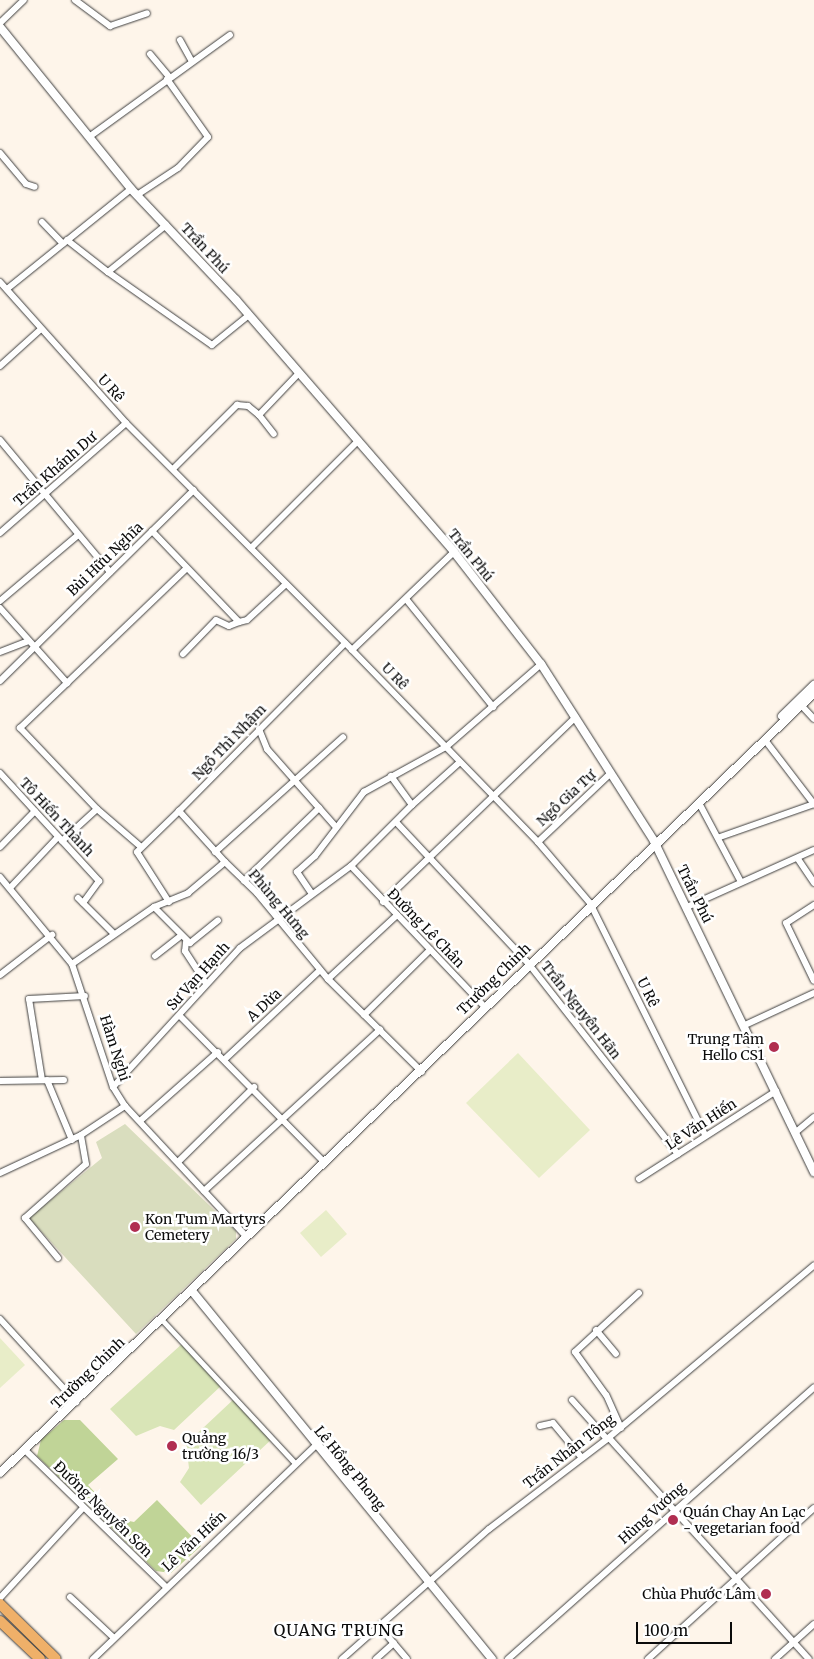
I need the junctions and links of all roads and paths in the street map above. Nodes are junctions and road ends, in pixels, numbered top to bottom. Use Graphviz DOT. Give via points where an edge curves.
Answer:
graph roads {
  1 [pos="24,0"];
  2 [pos="74,0"];
  3 [pos="147,13"];
  4 [pos="0,23"];
  5 [pos="0,28"];
  6 [pos="230,34"];
  7 [pos="180,40"];
  8 [pos="150,54"];
  9 [pos="191,60"];
  10 [pos="168,78"];
  11 [pos="89,136"];
  12 [pos="0,153"];
  13 [pos="35,187"];
  14 [pos="131,189"];
  15 [pos="137,195"];
  16 [pos="42,222"];
  17 [pos="166,225"];
  18 [pos="65,242"];
  19 [pos="108,272"];
  20 [pos="0,282"];
  21 [pos="7,289"];
  22 [pos="249,315"];
  23 [pos="42,329"];
  24 [pos="0,366"];
  25 [pos="299,373"];
  26 [pos="259,415"];
  27 [pos="126,423"];
  28 [pos="274,434"];
  29 [pos="0,440"];
  30 [pos="358,442"];
  31 [pos="173,469"];
  32 [pos="194,490"];
  33 [pos="47,493"];
  34 [pos="152,531"];
  35 [pos="0,534"];
  36 [pos="78,535"];
  37 [pos="251,548"];
  38 [pos="454,552"];
  39 [pos="186,569"];
  40 [pos="110,572"];
  41 [pos="286,584"];
  42 [pos="406,599"];
  43 [pos="0,601"];
  44 [pos="0,608"];
  45 [pos="238,622"];
  46 [pos="345,643"];
  47 [pos="31,644"];
  48 [pos="352,650"];
  49 [pos="0,652"];
  50 [pos="183,654"];
  51 [pos="541,664"];
  52 [pos="0,681"];
  53 [pos="67,683"];
  54 [pos="814,685"];
  55 [pos="814,693"];
  56 [pos="801,706"];
  57 [pos="493,708"];
  58 [pos="576,717"];
  59 [pos="814,719"];
  60 [pos="259,729"];
  61 [pos="343,737"];
  62 [pos="765,740"];
  63 [pos="446,747"];
  64 [pos="460,762"];
  65 [pos="0,773"];
  66 [pos="611,773"];
  67 [pos="390,776"];
  68 [pos="294,778"];
  69 [pos="492,795"];
  70 [pos="699,803"];
  71 [pos="814,804"];
  72 [pos="412,805"];
  73 [pos="319,808"];
  74 [pos="97,809"];
  75 [pos="35,811"];
  76 [pos="179,811"];
  77 [pos="396,822"];
  78 [pos="336,826"];
  79 [pos="720,837"];
  80 [pos="60,838"];
  81 [pos="538,842"];
  82 [pos="655,843"];
  83 [pos="140,846"];
  84 [pos="0,847"];
  85 [pos="814,850"];
  86 [pos="215,852"];
  87 [pos="428,857"];
  88 [pos="798,859"];
  89 [pos="225,862"];
  90 [pos="351,866"];
  91 [pos="0,876"];
  92 [pos="244,880"];
  93 [pos="741,882"];
  94 [pos="814,883"];
  95 [pos="10,888"];
  96 [pos="312,894"];
  97 [pos="169,902"];
  98 [pos="383,902"];
  99 [pos="591,905"];
  100 [pos="814,905"];
  101 [pos="154,907"];
  102 [pos="687,907"];
  103 [pos="397,915"];
  104 [pos="218,920"];
  105 [pos="277,922"];
  106 [pos="113,933"];
  107 [pos="52,935"];
  108 [pos="179,937"];
  109 [pos="186,942"];
  110 [pos="430,950"];
  111 [pos="155,956"];
  112 [pos="72,964"];
  113 [pos="530,965"];
  114 [pos="320,970"];
  115 [pos="0,975"];
  116 [pos="328,979"];
  117 [pos="814,981"];
  118 [pos="206,983"];
  119 [pos="814,993"];
  120 [pos="85,996"];
  121 [pos="484,1006"];
  122 [pos="364,1015"];
  123 [pos="180,1016"];
  124 [pos="745,1025"];
  125 [pos="380,1030"];
  126 [pos="218,1052"];
  127 [pos="225,1058"];
  128 [pos="420,1071"];
  129 [pos="44,1080"];
  130 [pos="64,1080"];
  131 [pos="0,1081"];
  132 [pos="113,1087"];
  133 [pos="254,1088"];
  134 [pos="776,1091"];
  135 [pos="125,1106"];
  136 [pos="814,1117"];
  137 [pos="284,1118"];
  138 [pos="140,1121"];
  139 [pos="796,1132"];
  140 [pos="81,1135"];
  141 [pos="705,1135"];
  142 [pos="72,1140"];
  143 [pos="678,1154"];
  144 [pos="323,1161"];
  145 [pos="178,1162"];
  146 [pos="814,1172"];
  147 [pos="0,1173"];
  148 [pos="639,1179"];
  149 [pos="204,1191"];
  150 [pos="246,1236"];
  151 [pos="58,1258"];
  152 [pos="814,1265"];
  153 [pos="192,1291"];
  154 [pos="638,1294"];
  155 [pos="0,1319"];
  156 [pos="162,1320"];
  157 [pos="596,1330"];
  158 [pos="616,1354"];
  159 [pos="814,1387"];
  160 [pos="572,1400"];
  161 [pos="76,1402"];
  162 [pos="540,1426"];
  163 [pos="621,1428"];
  164 [pos="608,1439"];
  165 [pos="316,1446"];
  166 [pos="25,1450"];
  167 [pos="582,1458"];
  168 [pos="295,1463"];
  169 [pos="0,1473"];
  170 [pos="83,1508"];
  171 [pos="814,1508"];
  172 [pos="675,1510"];
  173 [pos="736,1579"];
  174 [pos="427,1582"];
  175 [pos="165,1586"];
  176 [pos="70,1597"];
  177 [pos="0,1598"];
  178 [pos="0,1604"];
  179 [pos="0,1621"];
  180 [pos="814,1624"];
  181 [pos="379,1626"];
  182 [pos="114,1638"];
  183 [pos="794,1642"];
  184 [pos="394,1643"];
  185 [pos="40,1659"];
  186 [pos="56,1659"];
  187 [pos="94,1659"];
  188 [pos="342,1659"];
  189 [pos="376,1659"];
  190 [pos="407,1659"];
  191 [pos="492,1659"];
  192 [pos="508,1659"];
  193 [pos="648,1659"];
  194 [pos="775,1659"];
  195 [pos="808,1659"];
  1 -- 4 [label="street"];
  2 -- 3 [label="street" via="110,26"];
  5 -- 11 [label="street, Trần Phú"];
  6 -- 9 [label="street"];
  7 -- 9 [label="street"];
  8 -- 10 [label="street"];
  9 -- 10 [label="street"];
  10 -- 11 [label="street"];
  10 -- 15 [label="street" via="208,137 178,168"];
  11 -- 14 [label="street, Trần Phú"];
  12 -- 13 [label="street" via="26,184"];
  14 -- 15 [label="street, Trần Phú"];
  14 -- 18 [label="street"];
  15 -- 17 [label="street, Trần Phú"];
  16 -- 18 [label="street"];
  17 -- 19 [label="street"];
  17 -- 22 [label="street, Trần Phú"];
  18 -- 19 [label="street"];
  18 -- 21 [label="street"];
  19 -- 22 [label="street" via="212,344"];
  20 -- 21 [label="street, U Rê"];
  21 -- 23 [label="street, U Rê"];
  22 -- 25 [label="street, Trần Phú"];
  23 -- 24 [label="street"];
  23 -- 27 [label="street, U Rê"];
  25 -- 26 [label="street"];
  25 -- 30 [label="street, Trần Phú"];
  26 -- 28 [label="street"];
  26 -- 31 [label="street" via="248,406 237,405"];
  27 -- 31 [label="street, U Rê"];
  27 -- 33 [label="street, Trần Khánh Dư"];
  29 -- 33 [label="street"];
  30 -- 37 [label="street"];
  30 -- 38 [label="street, Trần Phú"];
  31 -- 32 [label="street, U Rê"];
  32 -- 34 [label="street, Bùi Hữu Nghĩa"];
  32 -- 37 [label="street, U Rê"];
  33 -- 35 [label="street, Trần Khánh Dư"];
  33 -- 36 [label="street"];
  34 -- 39 [label="street"];
  34 -- 40 [label="street, Bùi Hữu Nghĩa"];
  36 -- 40 [label="street"];
  36 -- 43 [label="street"];
  37 -- 41 [label="street, U Rê"];
  38 -- 42 [label="street"];
  38 -- 51 [label="street, Trần Phú"];
  39 -- 45 [label="street"];
  39 -- 53 [label="street"];
  40 -- 47 [label="street, Bùi Hữu Nghĩa"];
  41 -- 45 [label="street" via="247,620"];
  41 -- 46 [label="street, U Rê"];
  42 -- 48 [label="street"];
  42 -- 57 [label="street"];
  44 -- 47 [label="street"];
  45 -- 50 [label="street" via="229,626 216,620"];
  46 -- 48 [label="street, U Rê"];
  46 -- 60 [label="street, Ngô Thì Nhậm"];
  47 -- 49 [label="street"];
  47 -- 52 [label="street, Bùi Hữu Nghĩa"];
  47 -- 53 [label="street"];
  48 -- 63 [label="street, U Rê"];
  51 -- 57 [label="street"];
  51 -- 58 [label="street, Trần Phú"];
  53 -- 74 [label="street" via="20,728"];
  54 -- 82 [label="street, Trường Chinh"];
  55 -- 56 [label="street, Trường Chinh"];
  56 -- 59 [label="street"];
  56 -- 62 [label="street, Trường Chinh"];
  57 -- 63 [label="street"];
  58 -- 66 [label="street, Trần Phú"];
  58 -- 69 [label="street"];
  60 -- 68 [label="street" via="267,749"];
  60 -- 76 [label="street, Ngô Thì Nhậm"];
  61 -- 68 [label="street"];
  62 -- 70 [label="street, Trường Chinh"];
  62 -- 71 [label="street"];
  63 -- 64 [label="street, U Rê"];
  63 -- 67 [label="street"];
  64 -- 69 [label="street, U Rê"];
  64 -- 72 [label="street, Sư Vạn Hạnh"];
  65 -- 75 [label="street, Tô Hiến Thành"];
  66 -- 81 [label="street, Ngô Gia Tự"];
  66 -- 82 [label="street, Trần Phú"];
  67 -- 72 [label="street"];
  67 -- 78 [label="street" via="364,792"];
  68 -- 73 [label="street"];
  68 -- 86 [label="street"];
  69 -- 81 [label="street, U Rê"];
  69 -- 87 [label="street"];
  70 -- 79 [label="street"];
  70 -- 82 [label="street, Trường Chinh"];
  71 -- 79 [label="street"];
  72 -- 77 [label="street, Sư Vạn Hạnh"];
  73 -- 78 [label="street"];
  73 -- 92 [label="street" via="277,853"];
  74 -- 80 [label="street"];
  74 -- 83 [label="street"];
  75 -- 80 [label="street, Tô Hiến Thành"];
  75 -- 84 [label="street"];
  76 -- 83 [label="street, Ngô Thì Nhậm"];
  76 -- 86 [label="street"];
  77 -- 87 [label="street, Trần Nguyên Hãn"];
  77 -- 90 [label="street, Sư Vạn Hạnh"];
  78 -- 96 [label="street" via="297,872"];
  79 -- 93 [label="street"];
  80 -- 95 [label="street"];
  80 -- 106 [label="street, Tô Hiến Thành" via="96,877 98,888 81,900"];
  81 -- 99 [label="street, U Rê"];
  82 -- 99 [label="street, Trường Chinh"];
  82 -- 102 [label="street, Trần Phú"];
  83 -- 97 [label="street" via="138,857"];
  85 -- 88 [label="street"];
  86 -- 89 [label="street"];
  87 -- 98 [label="street"];
  87 -- 113 [label="street, Trần Nguyên Hãn"];
  88 -- 93 [label="street"];
  88 -- 94 [label="street"];
  89 -- 92 [label="street, Phùng Hưng"];
  89 -- 97 [label="street" via="188,893"];
  90 -- 96 [label="street, Sư Vạn Hạnh"];
  90 -- 98 [label="street, Đường Lê Chân"];
  91 -- 95 [label="street, Hàm Nghi"];
  92 -- 105 [label="street, Phùng Hưng"];
  93 -- 102 [label="street"];
  95 -- 107 [label="street, Hàm Nghi"];
  96 -- 105 [label="street, Sư Vạn Hạnh"];
  97 -- 101 [label="street"];
  98 -- 103 [label="street, Đường Lê Chân"];
  99 -- 113 [label="street, Trường Chinh"];
  99 -- 141 [label="street, U Rê"];
  100 -- 117 [label="street" via="786,923"];
  101 -- 106 [label="street"];
  101 -- 108 [label="street"];
  102 -- 124 [label="street, Trần Phú"];
  103 -- 110 [label="street, Đường Lê Chân"];
  103 -- 116 [label="street"];
  104 -- 109 [label="street"];
  105 -- 114 [label="street, Phùng Hưng"];
  105 -- 118 [label="street, Sư Vạn Hạnh" via="240,948"];
  106 -- 112 [label="street"];
  107 -- 112 [label="street, Hàm Nghi"];
  107 -- 115 [label="street"];
  108 -- 109 [label="street"];
  108 -- 111 [label="street"];
  109 -- 118 [label="street" via="185,951"];
  110 -- 121 [label="street, Đường Lê Chân"];
  110 -- 122 [label="street"];
  112 -- 120 [label="street, Hàm Nghi"];
  113 -- 121 [label="street, Trường Chinh"];
  113 -- 128 [label="street, Trường Chinh"];
  113 -- 143 [label="street, Trần Nguyên Hãn"];
  114 -- 116 [label="street, Phùng Hưng"];
  114 -- 127 [label="street, A Dừa"];
  116 -- 122 [label="street, Phùng Hưng"];
  118 -- 123 [label="street, Sư Vạn Hạnh"];
  119 -- 124 [label="street"];
  120 -- 129 [label="street" via="29,999"];
  120 -- 132 [label="street, Hàm Nghi"];
  121 -- 128 [label="street, Trường Chinh"];
  122 -- 125 [label="street, Phùng Hưng"];
  123 -- 126 [label="street"];
  123 -- 132 [label="street, Sư Vạn Hạnh"];
  124 -- 134 [label="street, Trần Phú"];
  125 -- 128 [label="street, Phùng Hưng"];
  125 -- 137 [label="street"];
  126 -- 127 [label="street"];
  126 -- 138 [label="street"];
  127 -- 133 [label="street"];
  128 -- 144 [label="street, Trường Chinh"];
  128 -- 153 [label="street, Trường Chinh"];
  129 -- 130 [label="street"];
  129 -- 131 [label="street"];
  129 -- 142 [label="street"];
  132 -- 135 [label="street, Hàm Nghi"];
  133 -- 137 [label="street"];
  133 -- 145 [label="street"];
  134 -- 139 [label="street, Trần Phú"];
  134 -- 141 [label="street, Lê Văn Hiến"];
  135 -- 138 [label="street, Hàm Nghi"];
  135 -- 140 [label="street"];
  136 -- 139 [label="street"];
  137 -- 144 [label="street"];
  137 -- 149 [label="street"];
  138 -- 145 [label="street, Hàm Nghi"];
  139 -- 146 [label="street, Trần Phú"];
  140 -- 142 [label="street"];
  140 -- 151 [label="street" via="86,1164 25,1218"];
  141 -- 143 [label="street, Lê Văn Hiến"];
  142 -- 147 [label="street"];
  143 -- 148 [label="street, Lê Văn Hiến"];
  144 -- 150 [label="street, Trường Chinh"];
  145 -- 149 [label="street, Hàm Nghi"];
  149 -- 150 [label="street, Hàm Nghi"];
  150 -- 153 [label="street, Trường Chinh"];
  152 -- 163 [label="street, Trần Nhân Tông"];
  153 -- 156 [label="street, Trường Chinh"];
  153 -- 165 [label="street, Lê Hồng Phong"];
  154 -- 157 [label="street"];
  155 -- 161 [label="street"];
  156 -- 161 [label="street, Trường Chinh"];
  156 -- 168 [label="street"];
  157 -- 158 [label="street"];
  157 -- 163 [label="street" via="575,1352 606,1395"];
  159 -- 172 [label="street, Hùng Vương"];
  160 -- 164 [label="street"];
  161 -- 166 [label="street, Trường Chinh"];
  162 -- 167 [label="street" via="554,1423"];
  163 -- 164 [label="street, Trần Nhân Tông"];
  164 -- 167 [label="street, Trần Nhân Tông"];
  164 -- 172 [label="street"];
  165 -- 168 [label="street, Lê Văn Hiến"];
  165 -- 174 [label="street, Lê Hồng Phong"];
  166 -- 169 [label="street, Trường Chinh"];
  166 -- 170 [label="street, Đường Nguyễn Sơn"];
  167 -- 174 [label="street, Trần Nhân Tông"];
  168 -- 175 [label="street, Lê Văn Hiến"];
  170 -- 175 [label="street, Đường Nguyễn Sơn"];
  170 -- 177 [label="street"];
  171 -- 173 [label="street"];
  172 -- 173 [label="street"];
  172 -- 192 [label="street, Hùng Vương"];
  173 -- 183 [label="street"];
  173 -- 193 [label="street"];
  174 -- 181 [label="street, Trần Nhân Tông"];
  174 -- 191 [label="street, Lê Hồng Phong"];
  175 -- 182 [label="street, Lê Văn Hiến"];
  176 -- 182 [label="street"];
  178 -- 186 [label="main road"];
  179 -- 185 [label="main road"];
  180 -- 183 [label="street"];
  181 -- 184 [label="street"];
  181 -- 188 [label="street, Trần Nhân Tông"];
  182 -- 187 [label="street, Lê Văn Hiến"];
  183 -- 194 [label="street"];
  183 -- 195 [label="street"];
  184 -- 189 [label="street"];
  184 -- 190 [label="street"];
}
